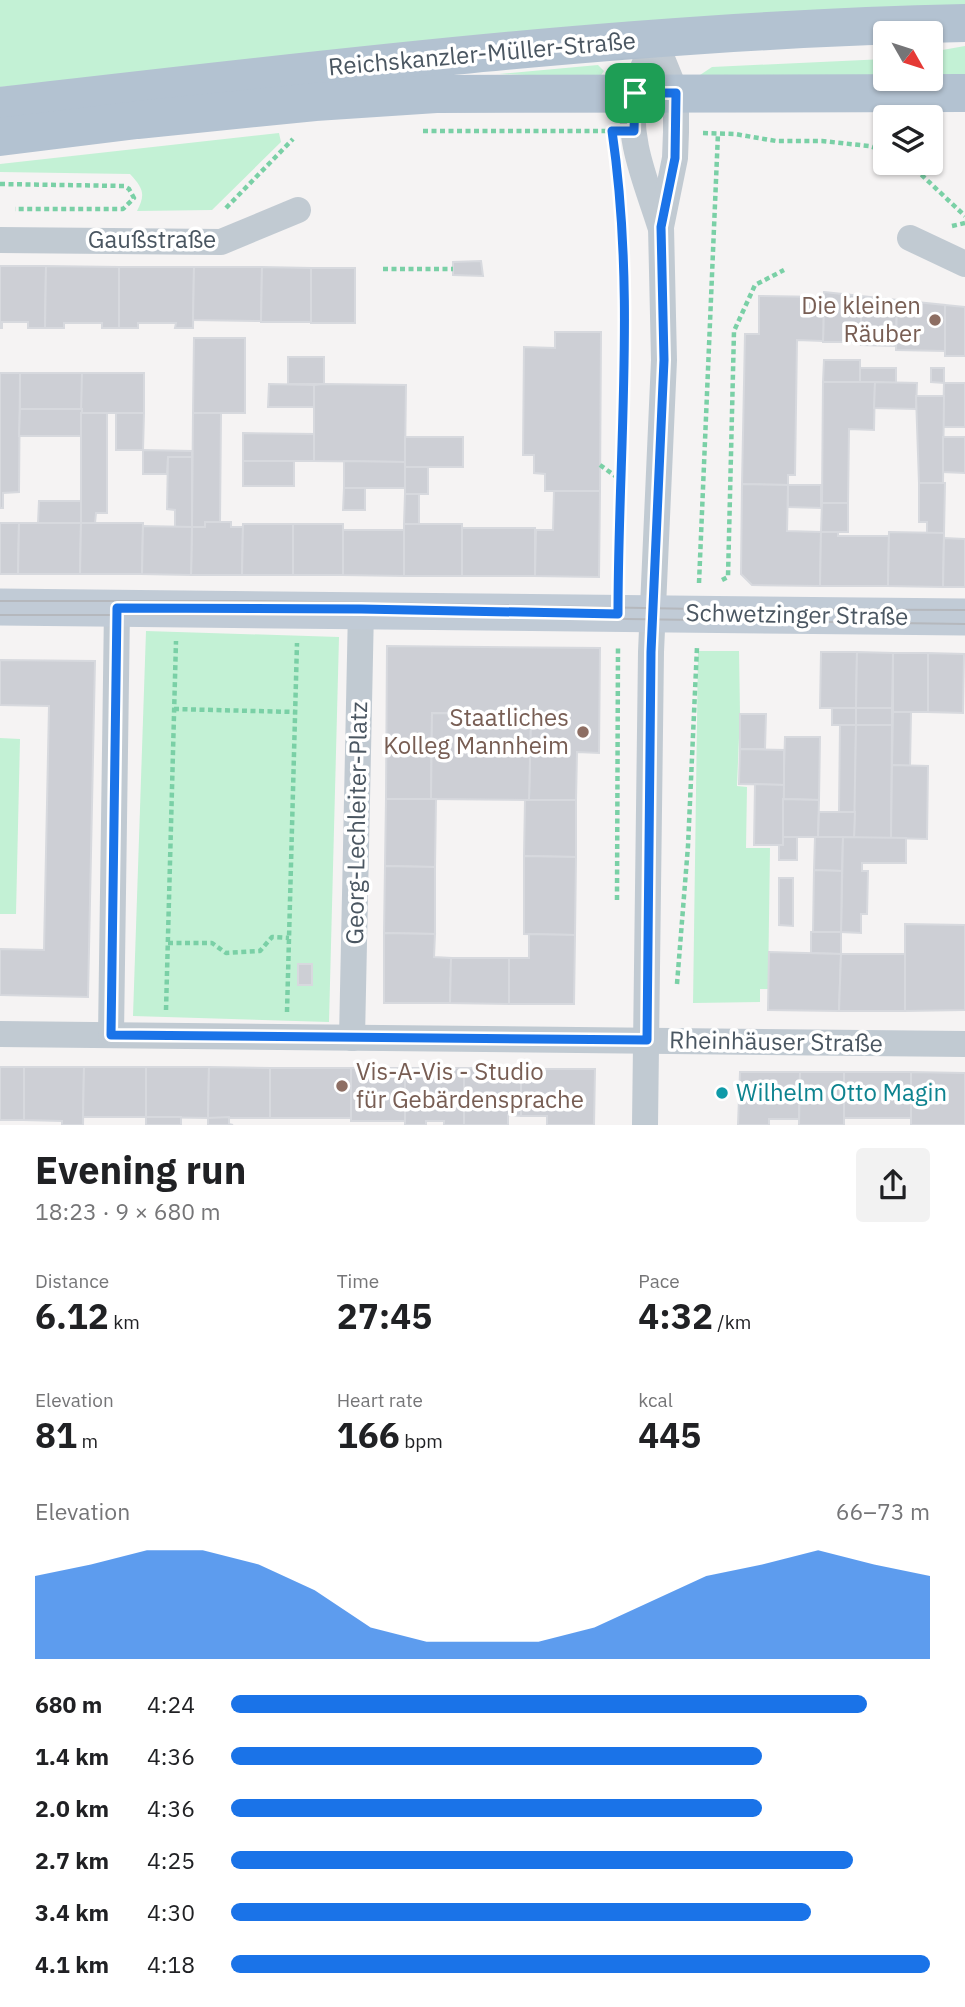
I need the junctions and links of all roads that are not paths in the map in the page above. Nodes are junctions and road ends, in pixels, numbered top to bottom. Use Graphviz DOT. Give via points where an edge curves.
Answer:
graph roads {
  1 [pos="965,23"];
  2 [pos="654,39"];
  3 [pos="635,93"];
  4 [pos="676,93"];
  5 [pos="965,93"];
  6 [pos="0,106"];
  7 [pos="0,137"];
  8 [pos="298,210"];
  9 [pos="661,227"];
  10 [pos="910,237"];
  11 [pos="0,240"];
  12 [pos="965,264"];
  13 [pos="0,607"];
  14 [pos="117,608"];
  15 [pos="361,609"];
  16 [pos="635,614"];
  17 [pos="965,617"];
  18 [pos="0,1034"];
  19 [pos="111,1035"];
  20 [pos="352,1038"];
  21 [pos="647,1040"];
  22 [pos="965,1044"];
  23 [pos="645,1125"];
  1 -- 2 [label="main road, Reichskanzler-Müller-Straße"];
  2 -- 3 [label="street"];
  2 -- 4 [label="street"];
  2 -- 6 [label="main road, Reichskanzler-Müller-Straße" via="311,70"];
  3 -- 4 [label="main road, Reichskanzler-Müller-Straße"];
  3 -- 7 [label="main road, Reichskanzler-Müller-Straße" via="436,94 315,102"];
  3 -- 9 [label="street" via="639,162"];
  4 -- 5 [label="main road, Reichskanzler-Müller-Straße"];
  4 -- 9 [label="street" via="675,158"];
  8 -- 11 [label="street, Gaußstraße" via="221,242"];
  9 -- 16 [label="street" via="664,360"];
  10 -- 12 [label="street"];
  13 -- 14 [label="street, Schwetzinger Straße"];
  14 -- 15 [label="street, Schwetzinger Straße"];
  14 -- 19 [label="street"];
  15 -- 16 [label="street, Schwetzinger Straße"];
  15 -- 20 [label="street, Georg-Lechleiter-Platz"];
  16 -- 17 [label="street, Schwetzinger Straße"];
  16 -- 21 [label="street"];
  18 -- 19 [label="street, Rheinhäuser Straße"];
  19 -- 20 [label="street, Rheinhäuser Straße"];
  20 -- 21 [label="street, Rheinhäuser Straße"];
  21 -- 22 [label="street, Rheinhäuser Straße"];
  21 -- 23 [label="street"];
}
